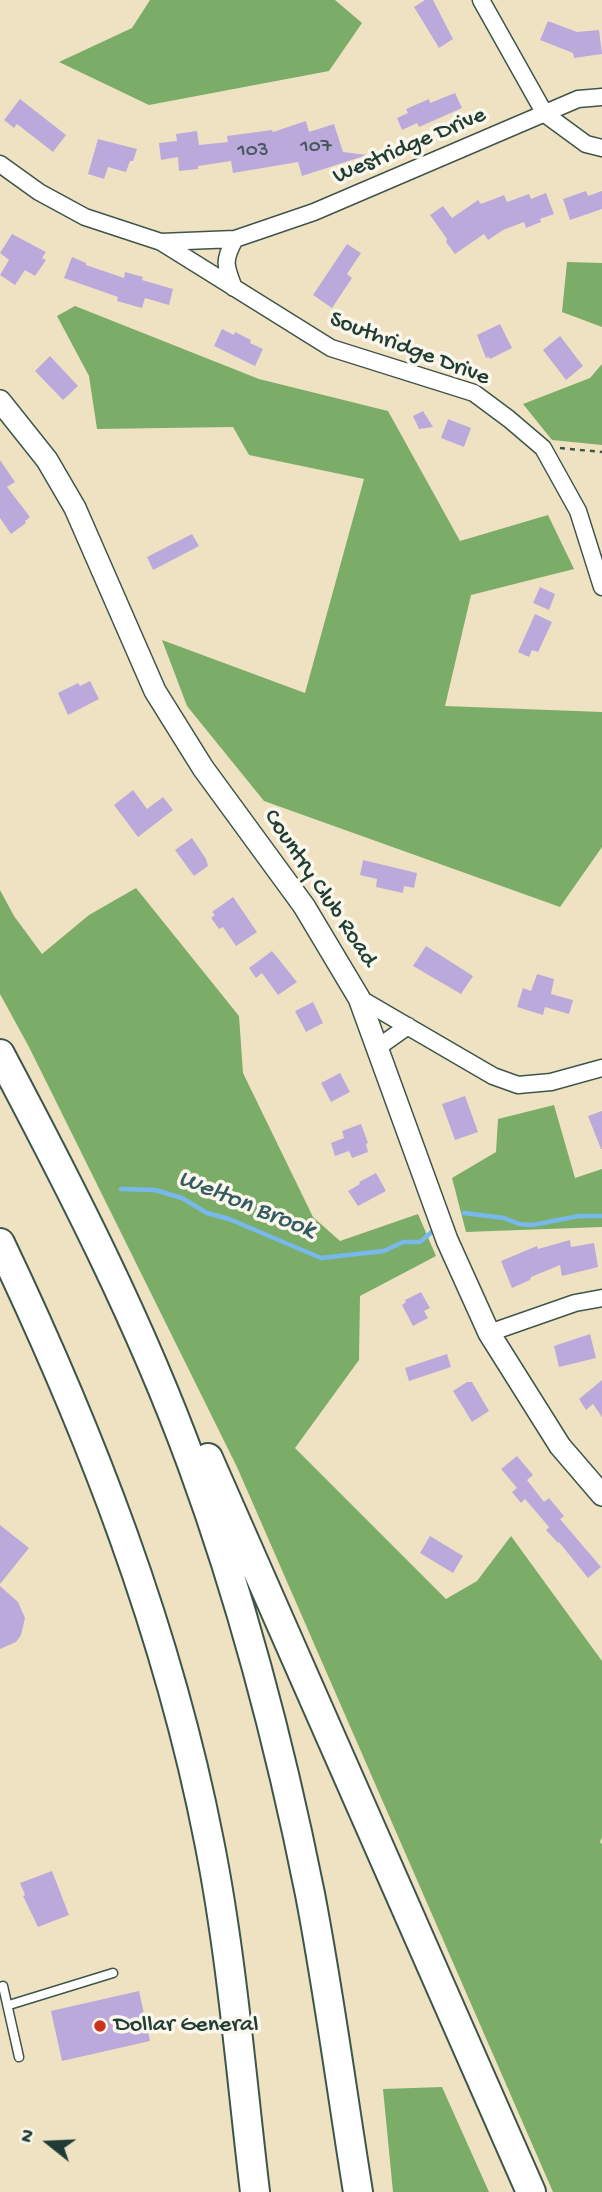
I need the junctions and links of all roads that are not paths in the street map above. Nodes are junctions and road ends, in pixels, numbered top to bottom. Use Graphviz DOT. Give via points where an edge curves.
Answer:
graph roads {
  1 [pos="481,0"];
  2 [pos="602,97"];
  3 [pos="545,114"];
  4 [pos="602,148"];
  5 [pos="0,164"];
  6 [pos="235,239"];
  7 [pos="161,242"];
  8 [pos="234,288"];
  9 [pos="0,401"];
  10 [pos="602,587"];
  11 [pos="359,998"];
  12 [pos="408,1026"];
  13 [pos="377,1048"];
  14 [pos="0,1054"];
  15 [pos="602,1068"];
  16 [pos="71,1190"];
  17 [pos="0,1243"];
  18 [pos="602,1298"];
  19 [pos="489,1333"];
  20 [pos="602,1495"];
  21 [pos="113,1973"];
  22 [pos="3,1986"];
  23 [pos="9,2006"];
  24 [pos="236,2032"];
  25 [pos="19,2057"];
  26 [pos="256,2192"];
  27 [pos="262,2192"];
  28 [pos="358,2192"];
  29 [pos="531,2192"];
  1 -- 3 [label="street"];
  2 -- 3 [label="street, Westridge Drive" via="578,99"];
  3 -- 4 [label="street" via="586,144"];
  3 -- 6 [label="street, Westridge Drive" via="314,212"];
  5 -- 7 [label="street, Westridge Drive" via="85,217"];
  6 -- 7 [label="street, Westridge Drive"];
  6 -- 8 [label="street" via="225,257"];
  7 -- 8 [label="street, Southridge Drive"];
  8 -- 10 [label="street, Southridge Drive" via="331,348 474,393 509,419 543,448 578,511"];
  9 -- 11 [label="street, Country Club Road" via="47,460 75,508 155,691 203,768 304,906"];
  11 -- 12 [label="street"];
  11 -- 13 [label="street, Country Club Road"];
  12 -- 13 [label="street"];
  12 -- 15 [label="street" via="493,1076 518,1084 551,1082"];
  13 -- 19 [label="street, Country Club Road" via="446,1240"];
  14 -- 16 [label="highway"];
  16 -- 28 [label="highway" via="166,1395 239,1608 300,1848"];
  16 -- 29 [label="highway" via="173,1379"];
  17 -- 24 [label="highway" via="83,1428 156,1630 209,1839"];
  18 -- 19 [label="street"];
  19 -- 20 [label="street, Country Club Road" via="559,1446"];
  21 -- 23 [label="lane"];
  22 -- 23 [label="lane"];
  23 -- 25 [label="lane"];
  24 -- 26 [label="highway"];
  24 -- 27 [label="highway"];
}
